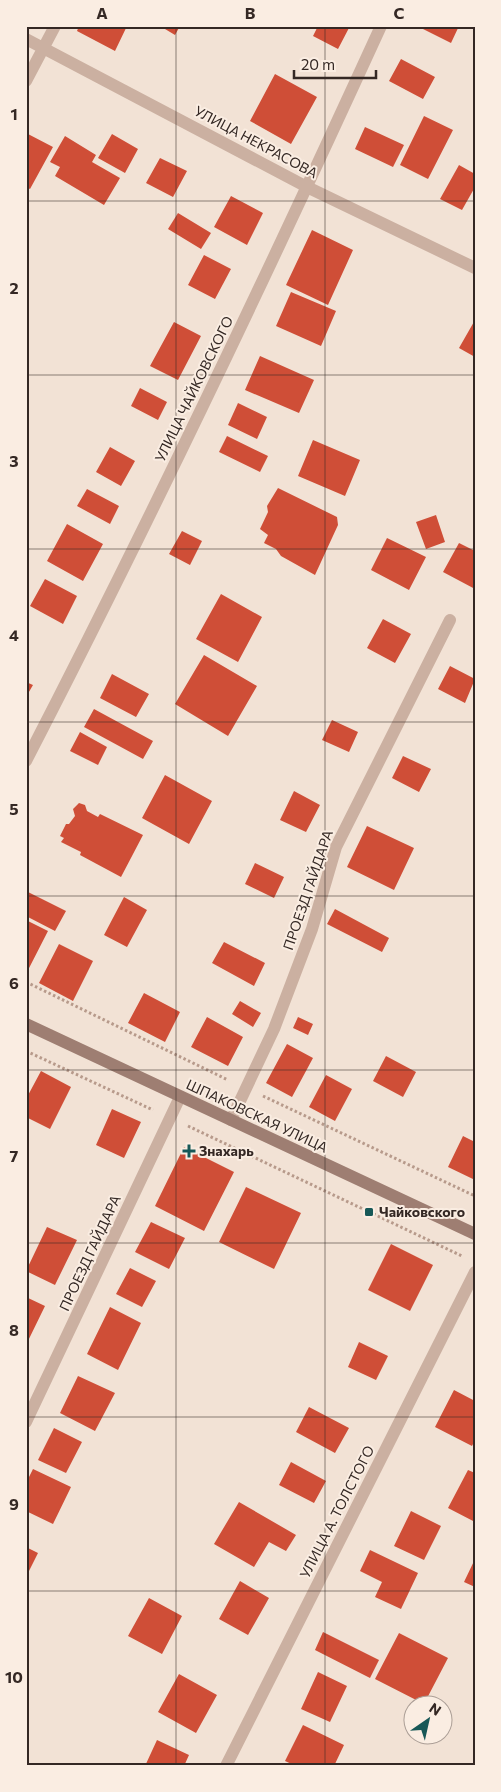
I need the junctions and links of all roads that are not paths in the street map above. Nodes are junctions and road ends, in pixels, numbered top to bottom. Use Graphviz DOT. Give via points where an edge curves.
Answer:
graph roads {
  1 [pos="55,26"];
  2 [pos="381,26"];
  3 [pos="26,39"];
  4 [pos="44,47"];
  5 [pos="26,81"];
  6 [pos="307,187"];
  7 [pos="475,268"];
  8 [pos="450,620"];
  9 [pos="26,761"];
  10 [pos="26,1024"];
  11 [pos="180,1097"];
  12 [pos="231,1120"];
  13 [pos="475,1234"];
  14 [pos="475,1272"];
  15 [pos="26,1422"];
  16 [pos="226,1766"];
  1 -- 4 [label="street"];
  2 -- 6 [label="street, УЛИЦА ЧАЙКОВСКОГО"];
  3 -- 4 [label="street, УЛИЦА НЕКРАСОВА"];
  4 -- 5 [label="street"];
  4 -- 6 [label="street, УЛИЦА НЕКРАСОВА"];
  6 -- 7 [label="street, УЛИЦА НЕКРАСОВА"];
  6 -- 9 [label="street, УЛИЦА ЧАЙКОВСКОГО" via="120,580"];
  8 -- 12 [label="street, ПРОЕЗД ГАЙДАРА" via="336,847 302,957 274,1029"];
  10 -- 11 [label="main road, ШПАКОВСКАЯ УЛИЦА"];
  11 -- 12 [label="main road, ШПАКОВСКАЯ УЛИЦА"];
  11 -- 15 [label="street, ПРОЕЗД ГАЙДАРА"];
  12 -- 13 [label="main road, ШПАКОВСКАЯ УЛИЦА"];
  14 -- 16 [label="street, УЛИЦА А. ТОЛСТОГО"];
}
